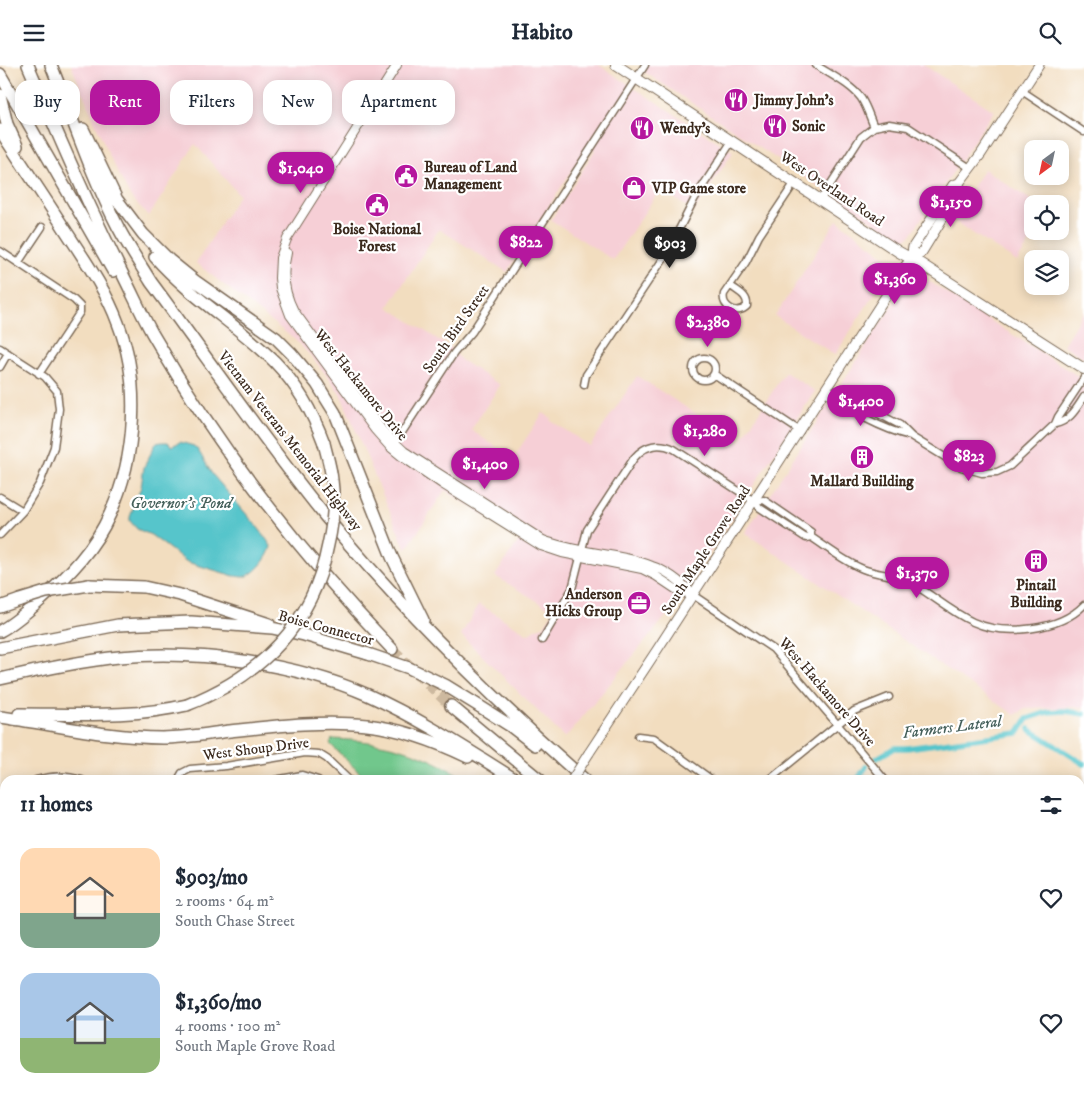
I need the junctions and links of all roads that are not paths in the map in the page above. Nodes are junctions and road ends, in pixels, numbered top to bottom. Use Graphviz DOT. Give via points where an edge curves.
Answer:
graph roads {
  1 [pos="28,65"];
  2 [pos="51,65"];
  3 [pos="397,65"];
  4 [pos="403,65"];
  5 [pos="616,65"];
  6 [pos="645,65"];
  7 [pos="816,65"];
  8 [pos="1039,65"];
  9 [pos="0,74"];
  10 [pos="636,78"];
  11 [pos="57,80"];
  12 [pos="1022,91"];
  13 [pos="6,95"];
  14 [pos="80,124"];
  15 [pos="75,125"];
  16 [pos="874,127"];
  17 [pos="0,130"];
  18 [pos="1084,132"];
  19 [pos="732,141"];
  20 [pos="970,168"];
  21 [pos="29,174"];
  22 [pos="795,182"];
  23 [pos="115,197"];
  24 [pos="821,199"];
  25 [pos="312,202"];
  26 [pos="42,227"];
  27 [pos="0,251"];
  28 [pos="911,259"];
  29 [pos="18,263"];
  30 [pos="731,286"];
  31 [pos="152,332"];
  32 [pos="0,348"];
  33 [pos="8,353"];
  34 [pos="0,367"];
  35 [pos="1084,369"];
  36 [pos="40,374"];
  37 [pos="714,374"];
  38 [pos="1084,378"];
  39 [pos="584,385"];
  40 [pos="351,391"];
  41 [pos="825,391"];
  42 [pos="1084,397"];
  43 [pos="1055,424"];
  44 [pos="800,431"];
  45 [pos="395,443"];
  46 [pos="0,497"];
  47 [pos="754,501"];
  48 [pos="23,511"];
  49 [pos="0,535"];
  50 [pos="581,554"];
  51 [pos="694,595"];
  52 [pos="35,605"];
  53 [pos="1084,605"];
  54 [pos="0,607"];
  55 [pos="0,625"];
  56 [pos="0,631"];
  57 [pos="304,635"];
  58 [pos="430,635"];
  59 [pos="542,640"];
  60 [pos="0,648"];
  61 [pos="392,649"];
  62 [pos="0,679"];
  63 [pos="890,697"];
  64 [pos="451,706"];
  65 [pos="0,715"];
  66 [pos="837,723"];
  67 [pos="638,736"];
  68 [pos="182,775"];
  69 [pos="344,775"];
  70 [pos="507,775"];
  71 [pos="508,775"];
  72 [pos="534,775"];
  73 [pos="575,775"];
  74 [pos="576,775"];
  75 [pos="577,775"];
  76 [pos="705,775"];
  77 [pos="775,775"];
  78 [pos="881,775"];
  1 -- 31 [label="highway" via="102,233"];
  2 -- 11 [label="highway, Vietnam Veterans Memorial Highway"];
  3 -- 25 [label="street"];
  4 -- 25 [label="street"];
  5 -- 10 [label="main road, West Overland Road"];
  6 -- 10 [label="street, South Bird Street"];
  7 -- 16 [label="street" via="860,97"];
  8 -- 12 [label="main road, South Maple Grove Road"];
  9 -- 13 [label="highway"];
  10 -- 19 [label="main road, West Overland Road"];
  10 -- 45 [label="street, South Bird Street" via="472,332 454,353"];
  12 -- 18 [label="street"];
  12 -- 20 [label="main road, South Maple Grove Road"];
  13 -- 21 [label="highway" via="8,124"];
  13 -- 31 [label="highway"];
  14 -- 23 [label="highway"];
  15 -- 58 [label="highway, Vietnam Veterans Memorial Highway" via="118,227 152,283 326,516"];
  16 -- 20 [label="street" via="889,123 908,127"];
  16 -- 24 [label="street" via="861,137"];
  17 -- 21 [label="highway"];
  19 -- 22 [label="main road, West Overland Road"];
  19 -- 39 [label="street" via="695,198 667,253 586,375"];
  20 -- 28 [label="main road, South Maple Grove Road" via="959,183 953,185 914,245"];
  21 -- 52 [label="highway" via="100,282 118,324 129,364 132,403 130,441 110,515 90,549"];
  22 -- 24 [label="main road, West Overland Road"];
  22 -- 30 [label="street"];
  23 -- 58 [label="highway" via="143,234 169,260 276,339 317,384 339,421 392,557"];
  23 -- 65 [label="highway, bridge" via="139,237 162,264 276,363 314,417 333,482 333,514 326,558 308,606 294,627 256,667 213,695 159,711"];
  24 -- 28 [label="main road, West Overland Road"];
  25 -- 40 [label="street, West Hackamore Drive" via="287,252 284,270 290,304 304,331"];
  26 -- 29 [label="street"];
  27 -- 29 [label="street"];
  28 -- 35 [label="main road, West Overland Road"];
  28 -- 41 [label="main road, South Maple Grove Road"];
  29 -- 36 [label="street" via="80,305 80,312"];
  31 -- 61 [label="highway" via="214,431 269,508"];
  32 -- 33 [label="street"];
  33 -- 34 [label="street"];
  33 -- 36 [label="street"];
  36 -- 48 [label="street" via="57,391 59,409 54,447 40,483"];
  37 -- 44 [label="street"];
  38 -- 43 [label="street"];
  40 -- 45 [label="street, West Hackamore Drive"];
  40 -- 50 [label="street, West Hackamore Drive" via="384,441 401,456 528,539 550,550"];
  41 -- 43 [label="street" via="832,399 895,433 912,437 967,470 983,473 997,472 1010,466"];
  41 -- 44 [label="main road, South Maple Grove Road"];
  42 -- 43 [label="street" via="1064,422"];
  44 -- 47 [label="main road, South Maple Grove Road"];
  45 -- 50 [label="street, West Hackamore Drive" via="538,537"];
  46 -- 48 [label="street"];
  47 -- 50 [label="street" via="674,449 662,445 649,446 634,458 592,522 584,536"];
  47 -- 51 [label="main road, South Maple Grove Road"];
  47 -- 53 [label="street" via="764,501 856,566 906,580 978,624 997,628 1030,628 1057,623"];
  48 -- 49 [label="street"];
  50 -- 51 [label="street, West Hackamore Drive" via="653,566 682,583"];
  50 -- 59 [label="street" via="568,599"];
  51 -- 66 [label="street, West Hackamore Drive" via="774,649"];
  51 -- 73 [label="main road, South Maple Grove Road, bridge"];
  52 -- 55 [label="highway"];
  52 -- 56 [label="highway"];
  54 -- 57 [label="highway, bridge" via="46,592 114,584 180,595"];
  57 -- 60 [label="highway, Boise Connector" via="272,628 155,622 81,631"];
  57 -- 74 [label="highway, Boise Connector, bridge" via="368,654 445,685 509,725"];
  58 -- 75 [label="highway, Vietnam Veterans Memorial Highway"];
  62 -- 71 [label="highway" via="119,657 178,655 256,663 330,681 367,695 421,721"];
  63 -- 66 [label="street" via="854,711"];
  64 -- 72 [label="highway"];
  65 -- 70 [label="highway" via="160,738 329,723 368,725 442,744"];
  66 -- 77 [label="street"];
  66 -- 78 [label="street, West Hackamore Drive"];
  67 -- 76 [label="street" via="654,737"];
  68 -- 69 [label="street, West Shoup Drive" via="186,770 305,753 319,754"];
}
